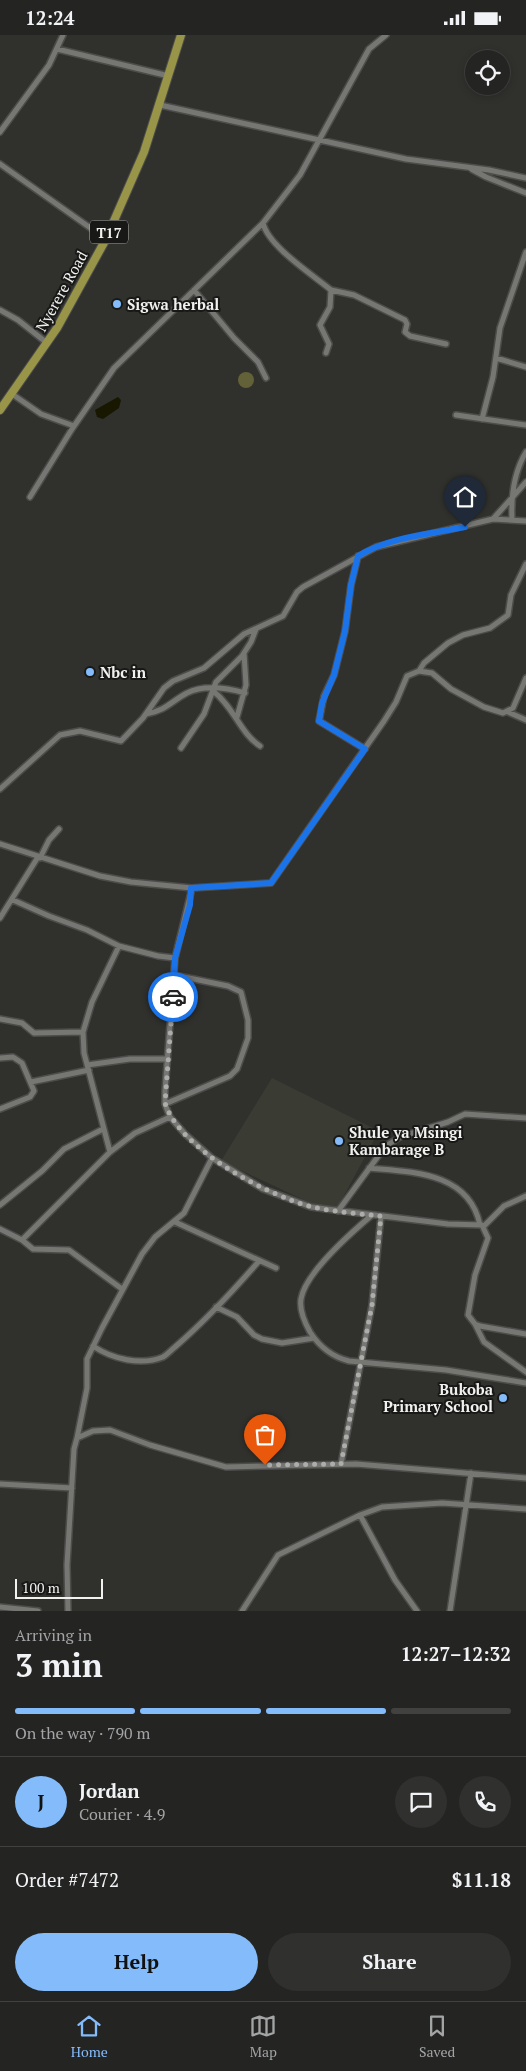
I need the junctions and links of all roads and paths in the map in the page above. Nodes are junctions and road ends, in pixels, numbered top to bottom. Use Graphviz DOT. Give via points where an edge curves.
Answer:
graph roads {
  1 [pos="63,35"];
  2 [pos="181,35"];
  3 [pos="386,35"];
  4 [pos="57,49"];
  5 [pos="169,75"];
  6 [pos="160,105"];
  7 [pos="0,132"];
  8 [pos="320,140"];
  9 [pos="0,164"];
  10 [pos="468,167"];
  11 [pos="526,178"];
  12 [pos="526,193"];
  13 [pos="263,223"];
  14 [pos="106,239"];
  15 [pos="526,252"];
  16 [pos="331,290"];
  17 [pos="194,291"];
  18 [pos="0,310"];
  19 [pos="48,343"];
  20 [pos="446,344"];
  21 [pos="326,353"];
  22 [pos="496,358"];
  23 [pos="526,367"];
  24 [pos="266,378"];
  25 [pos="12,394"];
  26 [pos="0,410"];
  27 [pos="456,415"];
  28 [pos="482,419"];
  29 [pos="526,425"];
  30 [pos="74,426"];
  31 [pos="526,452"];
  32 [pos="526,483"];
  33 [pos="513,495"];
  34 [pos="30,497"];
  35 [pos="493,519"];
  36 [pos="512,519"];
  37 [pos="526,521"];
  38 [pos="358,556"];
  39 [pos="526,564"];
  40 [pos="256,629"];
  41 [pos="244,653"];
  42 [pos="419,671"];
  43 [pos="526,678"];
  44 [pos="214,690"];
  45 [pos="245,693"];
  46 [pos="508,712"];
  47 [pos="146,714"];
  48 [pos="237,717"];
  49 [pos="526,720"];
  50 [pos="260,746"];
  51 [pos="181,748"];
  52 [pos="365,749"];
  53 [pos="0,789"];
  54 [pos="59,829"];
  55 [pos="0,844"];
  56 [pos="39,858"];
  57 [pos="191,888"];
  58 [pos="13,899"];
  59 [pos="0,918"];
  60 [pos="119,946"];
  61 [pos="175,958"];
  62 [pos="174,975"];
  63 [pos="0,1019"];
  64 [pos="83,1032"];
  65 [pos="0,1058"];
  66 [pos="168,1059"];
  67 [pos="88,1068"];
  68 [pos="31,1082"];
  69 [pos="165,1103"];
  70 [pos="0,1109"];
  71 [pos="170,1117"];
  72 [pos="526,1118"];
  73 [pos="103,1129"];
  74 [pos="110,1152"];
  75 [pos="212,1158"];
  76 [pos="369,1168"];
  77 [pos="526,1196"];
  78 [pos="0,1205"];
  79 [pos="338,1211"];
  80 [pos="372,1215"];
  81 [pos="381,1216"];
  82 [pos="175,1222"];
  83 [pos="481,1226"];
  84 [pos="0,1229"];
  85 [pos="22,1240"];
  86 [pos="259,1261"];
  87 [pos="276,1268"];
  88 [pos="122,1289"];
  89 [pos="216,1307"];
  90 [pos="475,1324"];
  91 [pos="526,1334"];
  92 [pos="314,1338"];
  93 [pos="94,1346"];
  94 [pos="361,1364"];
  95 [pos="526,1372"];
  96 [pos="526,1383"];
  97 [pos="77,1438"];
  98 [pos="341,1464"];
  99 [pos="471,1473"];
  100 [pos="526,1478"];
  101 [pos="0,1484"];
  102 [pos="72,1488"];
  103 [pos="466,1505"];
  104 [pos="526,1509"];
  105 [pos="360,1515"];
  106 [pos="0,1607"];
  107 [pos="38,1611"];
  108 [pos="68,1611"];
  109 [pos="242,1611"];
  110 [pos="417,1611"];
  111 [pos="450,1611"];
  1 -- 4 [label="street"];
  2 -- 5 [label="main road, Nyerere Road / T17"];
  3 -- 8 [label="street" via="365,55"];
  4 -- 5 [label="street"];
  4 -- 7 [label="street" via="42,77"];
  5 -- 6 [label="main road, Nyerere Road / T17"];
  6 -- 8 [label="street"];
  6 -- 14 [label="main road, Nyerere Road / T17" via="132,183"];
  8 -- 10 [label="street" via="406,159"];
  8 -- 13 [label="street" via="300,175"];
  9 -- 14 [label="street"];
  10 -- 11 [label="street"];
  10 -- 12 [label="street"];
  13 -- 16 [label="street" via="274,242"];
  13 -- 17 [label="street"];
  14 -- 19 [label="main road, Nyerere Road / T17"];
  15 -- 22 [label="street" via="500,328"];
  16 -- 20 [label="street" via="354,295 405,320 410,336"];
  16 -- 21 [label="street" via="330,307 320,325 329,344"];
  17 -- 24 [label="street" via="258,362"];
  17 -- 30 [label="street" via="114,368"];
  18 -- 19 [label="street"];
  19 -- 25 [label="main road, Nyerere Road / T17"];
  22 -- 23 [label="street"];
  22 -- 28 [label="street"];
  25 -- 26 [label="main road, Nyerere Road / T17"];
  25 -- 30 [label="street" via="41,414"];
  27 -- 28 [label="street"];
  28 -- 29 [label="street"];
  30 -- 34 [label="street"];
  31 -- 33 [label="street" via="518,468"];
  32 -- 33 [label="street"];
  33 -- 35 [label="street"];
  33 -- 36 [label="street"];
  35 -- 36 [label="street"];
  35 -- 38 [label="street" via="376,547"];
  36 -- 37 [label="street"];
  38 -- 40 [label="street" via="303,587 283,616"];
  38 -- 52 [label="street" via="345,631 319,721"];
  39 -- 42 [label="street" via="508,602 508,615 490,628 462,635 448,643"];
  40 -- 41 [label="street"];
  40 -- 47 [label="street" via="204,668 173,681 164,688"];
  41 -- 44 [label="street" via="218,679"];
  41 -- 45 [label="street"];
  42 -- 46 [label="street" via="436,675 451,689 484,707"];
  42 -- 52 [label="street" via="407,676 391,711"];
  43 -- 46 [label="street" via="513,708"];
  44 -- 45 [label="street" via="224,687"];
  44 -- 47 [label="street" via="193,691 163,710"];
  44 -- 48 [label="street"];
  44 -- 51 [label="street" via="204,714"];
  45 -- 48 [label="street"];
  46 -- 49 [label="street"];
  47 -- 53 [label="street" via="122,741 80,731 56,737"];
  48 -- 50 [label="street" via="247,734"];
  52 -- 57 [label="street" via="271,883"];
  54 -- 56 [label="street"];
  55 -- 56 [label="street"];
  56 -- 57 [label="street" via="100,876"];
  56 -- 58 [label="street"];
  57 -- 61 [label="street" via="190,905"];
  58 -- 59 [label="street"];
  58 -- 60 [label="street"];
  60 -- 61 [label="street"];
  60 -- 64 [label="street" via="92,1002"];
  61 -- 62 [label="street"];
  62 -- 66 [label="street"];
  62 -- 69 [label="street" via="228,986 241,992 248,1020 248,1038 241,1062 230,1076"];
  63 -- 64 [label="street" via="22,1023 34,1033"];
  64 -- 67 [label="street"];
  65 -- 68 [label="street" via="17,1059"];
  66 -- 67 [label="street" via="130,1059"];
  66 -- 69 [label="street"];
  67 -- 68 [label="street"];
  67 -- 73 [label="street"];
  68 -- 70 [label="street" via="34,1091 30,1097"];
  69 -- 71 [label="street"];
  71 -- 74 [label="street" via="135,1133"];
  71 -- 75 [label="street"];
  72 -- 76 [label="street" via="462,1115 400,1137 389,1144"];
  73 -- 74 [label="street"];
  73 -- 78 [label="street" via="64,1149"];
  74 -- 85 [label="street"];
  75 -- 79 [label="street" via="263,1189 312,1207"];
  75 -- 82 [label="street" via="192,1199"];
  76 -- 79 [label="street"];
  76 -- 83 [label="street" via="424,1173 447,1182 471,1201"];
  77 -- 83 [label="street" via="504,1206"];
  79 -- 80 [label="street"];
  80 -- 81 [label="street"];
  80 -- 92 [label="street" via="320,1267 305,1290 301,1299 302,1314"];
  81 -- 83 [label="street"];
  81 -- 94 [label="street" via="377,1273"];
  82 -- 86 [label="street"];
  82 -- 88 [label="street" via="148,1245"];
  83 -- 90 [label="street" via="488,1238 475,1275 468,1311"];
  84 -- 85 [label="street"];
  85 -- 88 [label="street" via="38,1251 65,1249 73,1252"];
  86 -- 87 [label="street"];
  86 -- 89 [label="street"];
  88 -- 93 [label="street"];
  89 -- 92 [label="street" via="237,1317 262,1339 282,1343"];
  89 -- 93 [label="street" via="161,1358 117,1358"];
  90 -- 91 [label="street"];
  90 -- 95 [label="street" via="484,1342"];
  92 -- 94 [label="street" via="336,1357"];
  93 -- 97 [label="street" via="87,1359 87,1388"];
  94 -- 96 [label="street" via="446,1370"];
  94 -- 98 [label="street"];
  97 -- 98 [label="street" via="93,1431 110,1430 226,1467"];
  97 -- 102 [label="street"];
  98 -- 99 [label="street" via="392,1465"];
  99 -- 100 [label="street"];
  99 -- 103 [label="street"];
  101 -- 102 [label="street"];
  102 -- 108 [label="street"];
  103 -- 104 [label="street"];
  103 -- 105 [label="street" via="402,1504"];
  103 -- 111 [label="street"];
  105 -- 109 [label="street" via="278,1555"];
  105 -- 110 [label="street" via="395,1580"];
  106 -- 107 [label="street"];
}
